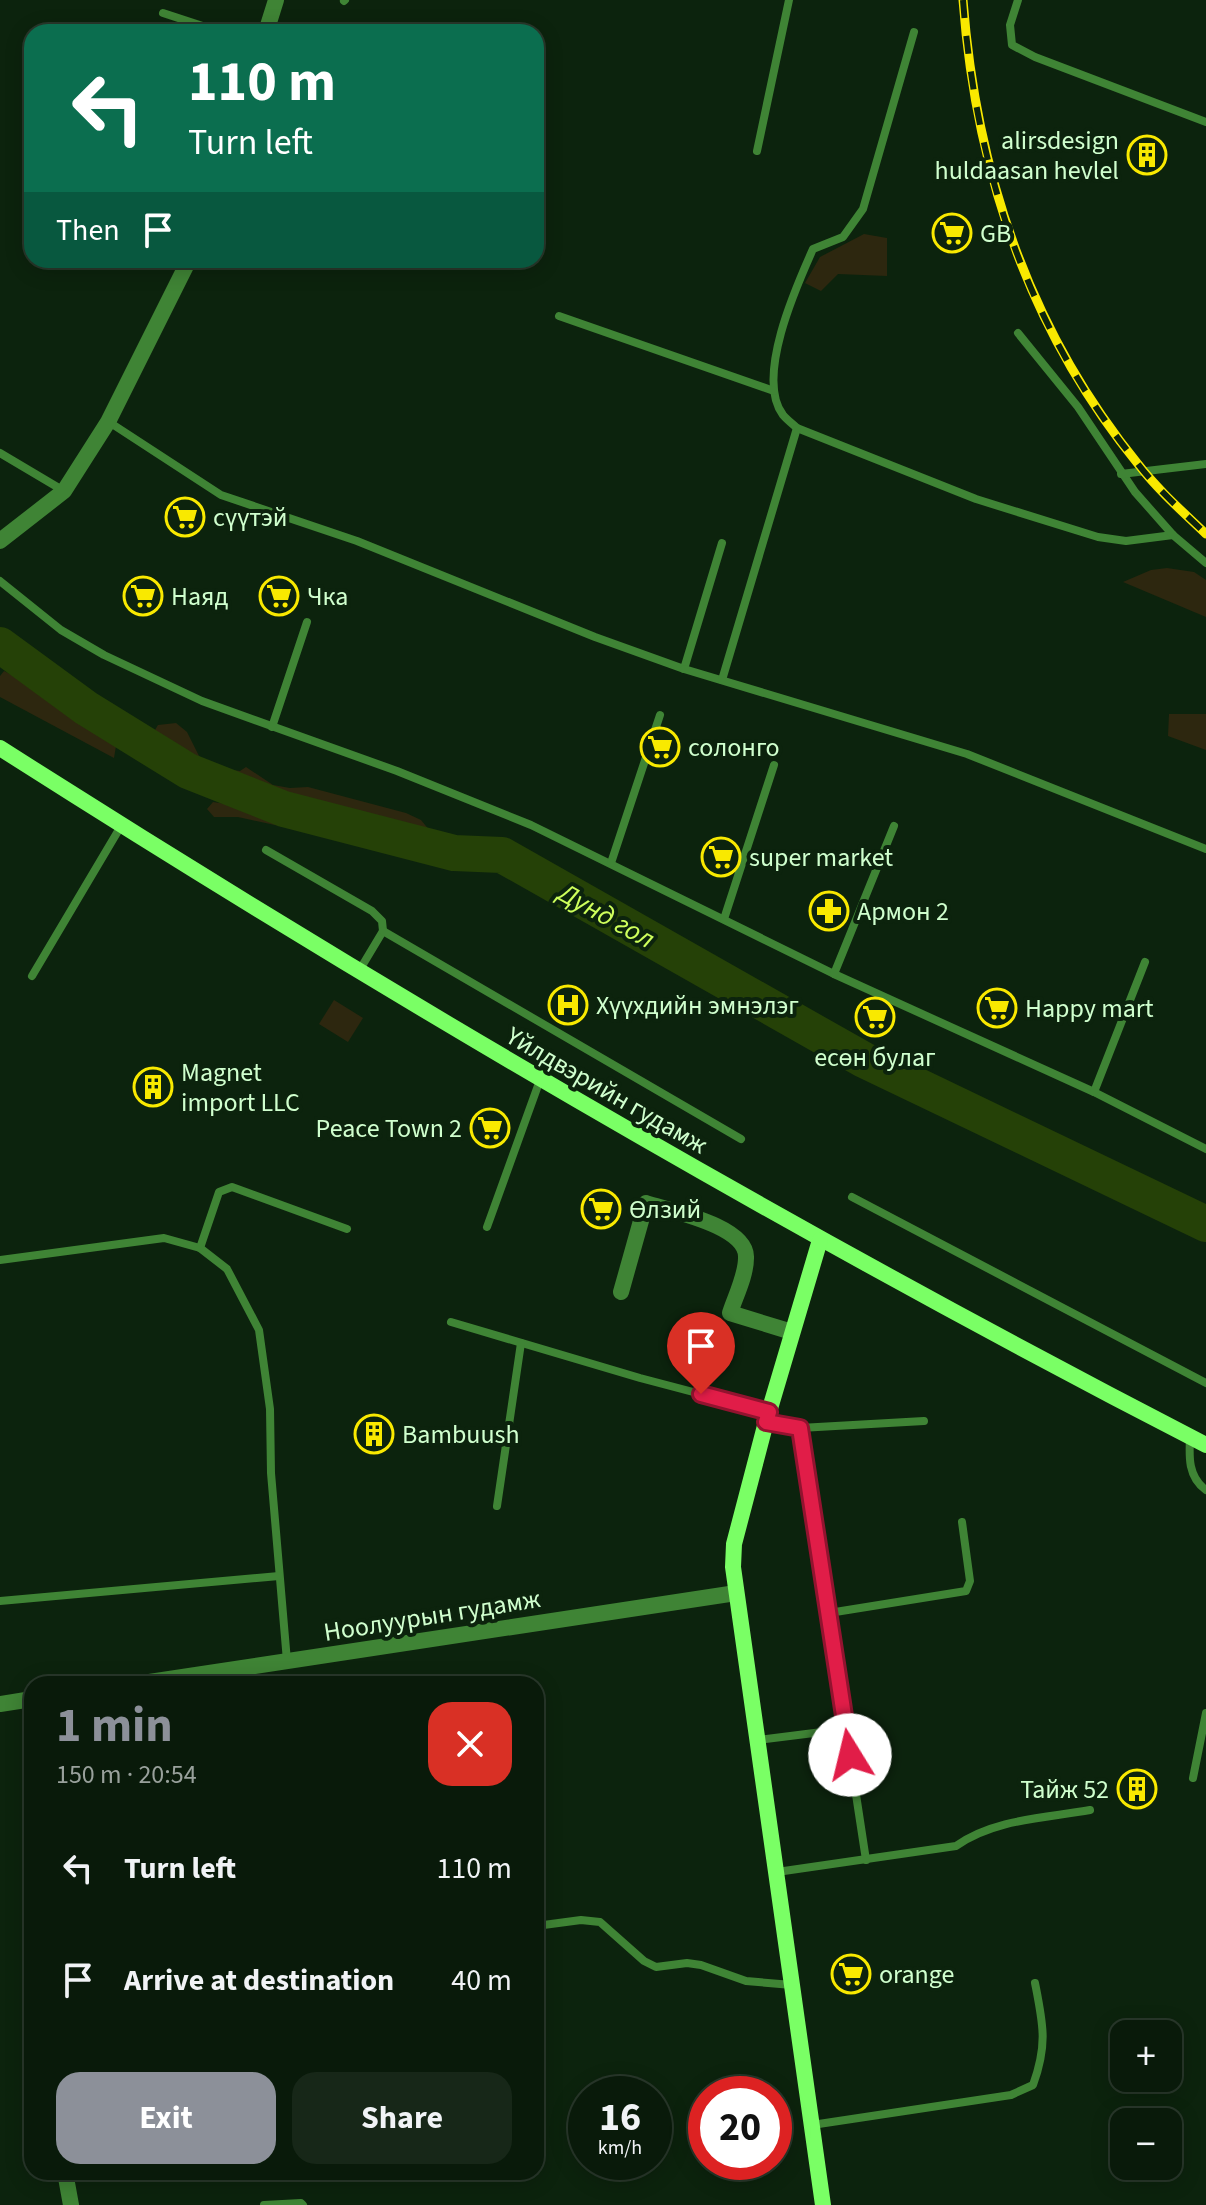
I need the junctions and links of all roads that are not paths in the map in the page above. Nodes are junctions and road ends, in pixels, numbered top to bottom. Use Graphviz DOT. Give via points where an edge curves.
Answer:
graph roads {
  1 [pos="276,0"];
  2 [pos="789,0"];
  3 [pos="1018,0"];
  4 [pos="163,13"];
  5 [pos="197,24"];
  6 [pos="268,24"];
  7 [pos="914,32"];
  8 [pos="1206,122"];
  9 [pos="757,151"];
  10 [pos="185,268"];
  11 [pos="559,316"];
  12 [pos="1018,333"];
  13 [pos="774,391"];
  14 [pos="108,422"];
  15 [pos="797,428"];
  16 [pos="0,453"];
  17 [pos="1206,464"];
  18 [pos="1121,474"];
  19 [pos="64,491"];
  20 [pos="1173,535"];
  21 [pos="0,541"];
  22 [pos="722,543"];
  23 [pos="1206,563"];
  24 [pos="0,581"];
  25 [pos="307,622"];
  26 [pos="684,669"];
  27 [pos="722,680"];
  28 [pos="660,715"];
  29 [pos="272,727"];
  30 [pos="0,748"];
  31 [pos="774,765"];
  32 [pos="121,826"];
  33 [pos="894,826"];
  34 [pos="1206,849"];
  35 [pos="266,850"];
  36 [pos="611,863"];
  37 [pos="724,919"];
  38 [pos="383,931"];
  39 [pos="1145,962"];
  40 [pos="359,971"];
  41 [pos="834,974"];
  42 [pos="32,976"];
  43 [pos="540,1080"];
  44 [pos="1094,1092"];
  45 [pos="741,1139"];
  46 [pos="1206,1149"];
  47 [pos="852,1197"];
  48 [pos="487,1227"];
  49 [pos="347,1229"];
  50 [pos="820,1240"];
  51 [pos="200,1248"];
  52 [pos="0,1260"];
  53 [pos="621,1292"];
  54 [pos="451,1322"];
  55 [pos="792,1332"];
  56 [pos="521,1343"];
  57 [pos="1206,1383"];
  58 [pos="768,1417"];
  59 [pos="924,1421"];
  60 [pos="800,1428"];
  61 [pos="1190,1436"];
  62 [pos="1206,1445"];
  63 [pos="1206,1490"];
  64 [pos="497,1506"];
  65 [pos="962,1522"];
  66 [pos="279,1576"];
  67 [pos="736,1593"];
  68 [pos="0,1601"];
  69 [pos="829,1613"];
  70 [pos="287,1662"];
  71 [pos="191,1676"];
  72 [pos="24,1700"];
  73 [pos="0,1704"];
  74 [pos="1206,1713"];
  75 [pos="846,1729"];
  76 [pos="758,1740"];
  77 [pos="1193,1778"];
  78 [pos="1090,1810"];
  79 [pos="866,1860"];
  80 [pos="777,1872"];
  81 [pos="544,1925"];
  82 [pos="1035,1983"];
  83 [pos="792,1985"];
  84 [pos="812,2125"];
  85 [pos="66,2180"];
  86 [pos="71,2205"];
  87 [pos="264,2205"];
  88 [pos="303,2205"];
  89 [pos="823,2205"];
  1 -- 6 [label="street"];
  2 -- 9 [label="lane"];
  3 -- 8 [label="lane" via="1010,25 1012,45"];
  4 -- 5 [label="lane"];
  7 -- 13 [label="lane" via="863,209 843,237 813,249 780,327"];
  10 -- 14 [label="street"];
  11 -- 13 [label="lane"];
  12 -- 18 [label="lane" via="1078,407"];
  13 -- 15 [label="lane" via="782,414"];
  14 -- 19 [label="street"];
  14 -- 26 [label="lane" via="221,495 357,541"];
  15 -- 20 [label="lane" via="950,489 1098,537 1126,541"];
  15 -- 27 [label="lane"];
  16 -- 19 [label="lane"];
  17 -- 18 [label="lane"];
  18 -- 20 [label="lane"];
  19 -- 21 [label="street"];
  20 -- 23 [label="lane"];
  22 -- 26 [label="lane"];
  24 -- 29 [label="lane" via="61,630 104,655"];
  25 -- 29 [label="lane"];
  26 -- 27 [label="lane"];
  27 -- 34 [label="lane" via="967,754"];
  28 -- 36 [label="lane"];
  29 -- 36 [label="lane" via="397,771"];
  30 -- 32 [label="main road, Yйлдвэрийн гудамж"];
  31 -- 37 [label="lane"];
  32 -- 40 [label="main road, Yйлдвэрийн гудамж"];
  32 -- 42 [label="lane"];
  33 -- 41 [label="lane"];
  35 -- 38 [label="lane" via="372,911"];
  36 -- 37 [label="lane"];
  37 -- 41 [label="lane"];
  38 -- 40 [label="lane"];
  38 -- 45 [label="lane"];
  39 -- 44 [label="lane"];
  40 -- 43 [label="main road, Yйлдвэрийн гудамж"];
  41 -- 44 [label="lane"];
  43 -- 48 [label="lane"];
  43 -- 50 [label="main road, Yйлдвэрийн гудамж"];
  44 -- 46 [label="lane"];
  47 -- 57 [label="lane"];
  49 -- 51 [label="lane" via="232,1187 219,1192"];
  50 -- 55 [label="main road"];
  50 -- 61 [label="main road, Yйлдвэрийн гудамж"];
  51 -- 52 [label="lane" via="164,1238"];
  51 -- 66 [label="lane" via="227,1269 259,1330 270,1409"];
  53 -- 55 [label="street" via="646,1203 722,1227 742,1242 747,1257 730,1313"];
  54 -- 56 [label="lane"];
  55 -- 58 [label="main road"];
  56 -- 58 [label="lane"];
  56 -- 64 [label="lane"];
  58 -- 60 [label="lane"];
  58 -- 67 [label="main road" via="734,1544"];
  59 -- 60 [label="lane"];
  60 -- 69 [label="lane"];
  61 -- 62 [label="main road, Yйлдвэрийн гудамж"];
  61 -- 63 [label="lane" via="1192,1470"];
  65 -- 69 [label="lane" via="970,1581 966,1591"];
  66 -- 68 [label="lane"];
  66 -- 70 [label="lane"];
  67 -- 70 [label="street, Ноолуурын гудамж"];
  67 -- 76 [label="main road"];
  69 -- 75 [label="lane"];
  70 -- 71 [label="street, Ноолуурын гудамж"];
  72 -- 73 [label="street"];
  74 -- 77 [label="lane"];
  75 -- 76 [label="lane"];
  75 -- 79 [label="lane"];
  76 -- 80 [label="main road"];
  78 -- 79 [label="lane" via="1001,1826 956,1846"];
  79 -- 80 [label="lane"];
  80 -- 83 [label="main road"];
  81 -- 83 [label="lane" via="600,1922 656,1967 687,1963 746,1981"];
  82 -- 84 [label="lane" via="1044,2035 1033,2085 1011,2095"];
  83 -- 84 [label="main road"];
  84 -- 89 [label="main road"];
  85 -- 86 [label="street"];
  87 -- 88 [label="lane"];
}
